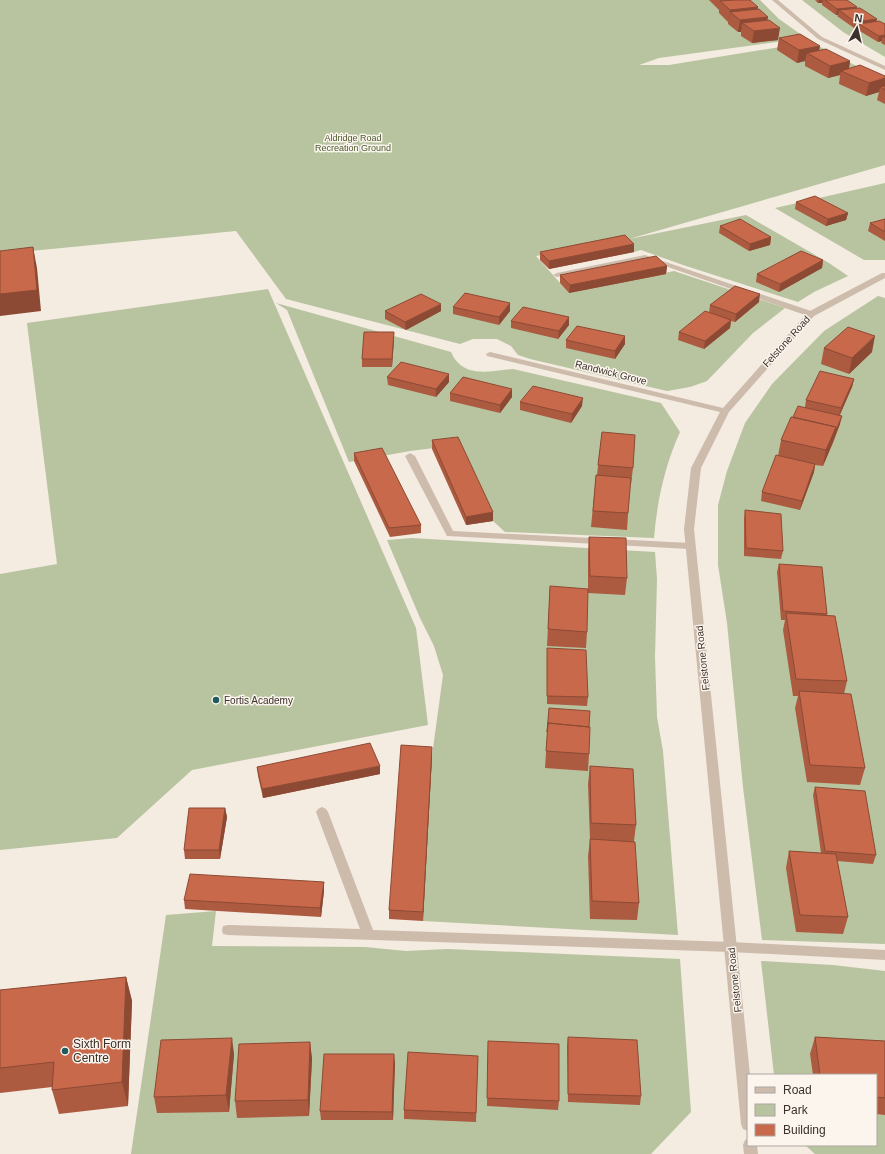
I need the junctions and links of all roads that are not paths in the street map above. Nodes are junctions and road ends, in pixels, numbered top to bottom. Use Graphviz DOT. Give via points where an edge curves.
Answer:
graph roads {
  1 [pos="775,0"];
  2 [pos="885,68"];
  3 [pos="558,275"];
  4 [pos="885,275"];
  5 [pos="811,314"];
  6 [pos="490,354"];
  7 [pos="726,411"];
  8 [pos="410,456"];
  9 [pos="690,546"];
  10 [pos="322,812"];
  11 [pos="228,930"];
  12 [pos="369,935"];
  13 [pos="730,947"];
  14 [pos="885,955"];
  15 [pos="747,1114"];
  1 -- 2 [label="street" via="820,38"];
  3 -- 5 [label="street" via="646,257"];
  4 -- 5 [label="street, Felstone Road"];
  5 -- 7 [label="street, Felstone Road"];
  6 -- 7 [label="street, Randwick Grove"];
  7 -- 9 [label="street, Felstone Road" via="696,468 689,529"];
  8 -- 9 [label="street" via="450,534"];
  9 -- 13 [label="street, Felstone Road"];
  10 -- 12 [label="street"];
  11 -- 12 [label="street"];
  12 -- 13 [label="street"];
  13 -- 14 [label="street"];
  13 -- 15 [label="street, Felstone Road"];
}
